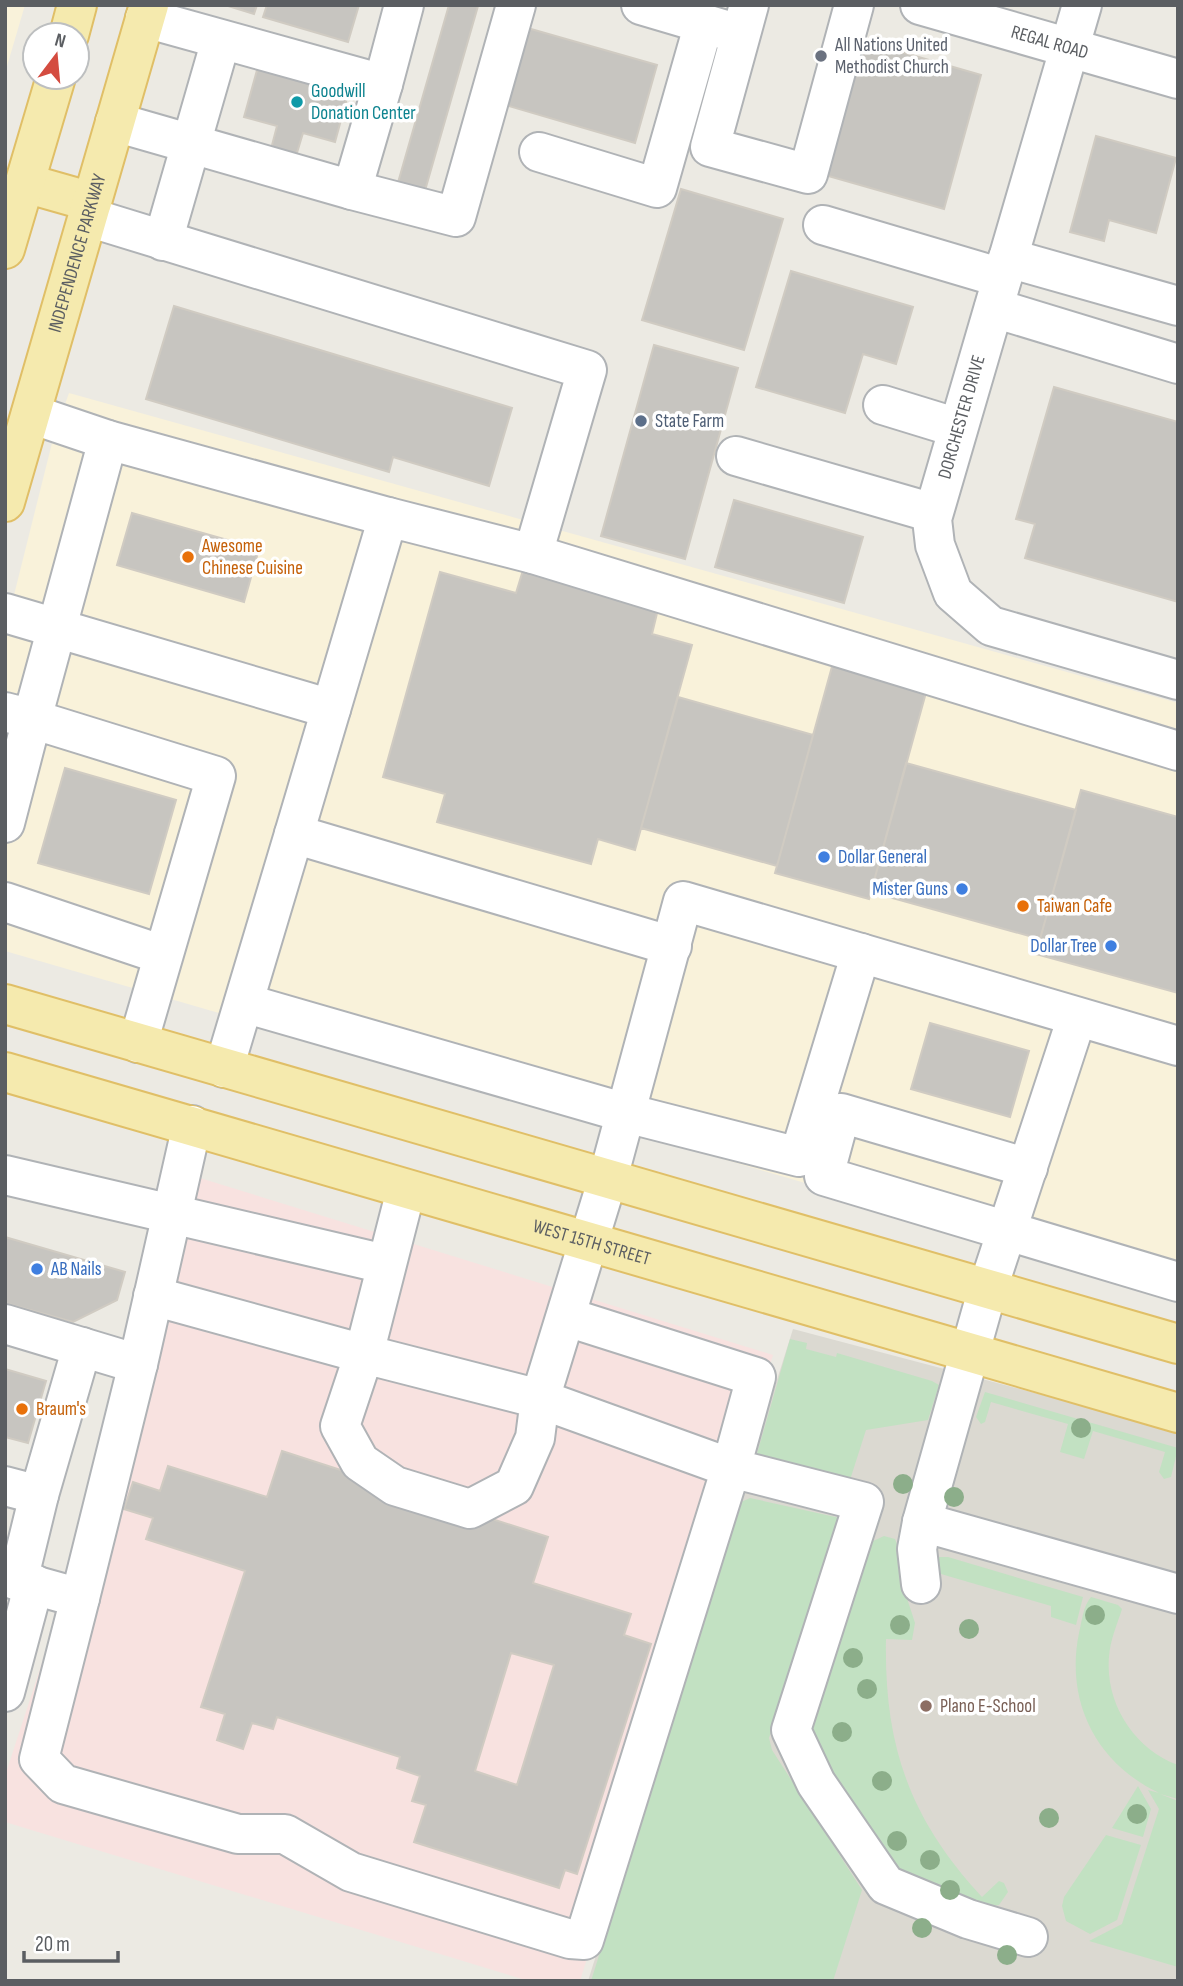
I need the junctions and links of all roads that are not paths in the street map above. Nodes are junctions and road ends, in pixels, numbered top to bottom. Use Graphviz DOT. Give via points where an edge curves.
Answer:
graph roads {
  1 [pos="404,5"];
  2 [pos="516,5"];
  3 [pos="641,5"];
  4 [pos="855,5"];
  5 [pos="920,5"];
  6 [pos="1082,5"];
  7 [pos="147,12"];
  8 [pos="991,15"];
  9 [pos="745,20"];
  10 [pos="704,23"];
  11 [pos="221,40"];
  12 [pos="1070,47"];
  13 [pos="1178,79"];
  14 [pos="383,84"];
  15 [pos="51,91"];
  16 [pos="115,122"];
  17 [pos="191,144"];
  18 [pos="539,152"];
  19 [pos="20,170"];
  20 [pos="352,190"];
  21 [pos="90,210"];
  22 [pos="823,225"];
  23 [pos="163,241"];
  24 [pos="5,249"];
  25 [pos="1001,281"];
  26 [pos="1178,306"];
  27 [pos="1178,364"];
  28 [pos="883,405"];
  29 [pos="31,414"];
  30 [pos="958,428"];
  31 [pos="108,440"];
  32 [pos="736,456"];
  33 [pos="5,502"];
  34 [pos="933,513"];
  35 [pos="388,517"];
  36 [pos="533,554"];
  37 [pos="5,613"];
  38 [pos="55,628"];
  39 [pos="1178,680"];
  40 [pos="331,709"];
  41 [pos="19,715"];
  42 [pos="1178,751"];
  43 [pos="5,823"];
  44 [pos="295,834"];
  45 [pos="5,902"];
  46 [pos="671,946"];
  47 [pos="861,953"];
  48 [pos="163,955"];
  49 [pos="244,1003"];
  50 [pos="5,1004"];
  51 [pos="1077,1017"];
  52 [pos="138,1043"];
  53 [pos="1178,1046"];
  54 [pos="224,1068"];
  55 [pos="5,1072"];
  56 [pos="626,1113"];
  57 [pos="192,1125"];
  58 [pos="1028,1168"];
  59 [pos="5,1175"];
  60 [pos="608,1178"];
  61 [pos="406,1190"];
  62 [pos="170,1215"];
  63 [pos="1007,1232"];
  64 [pos="588,1244"];
  65 [pos="385,1264"];
  66 [pos="1178,1282"];
  67 [pos="988,1288"];
  68 [pos="153,1296"];
  69 [pos="567,1317"];
  70 [pos="5,1324"];
  71 [pos="1178,1344"];
  72 [pos="82,1347"];
  73 [pos="364,1354"];
  74 [pos="971,1354"];
  75 [pos="138,1364"];
  76 [pos="540,1399"];
  77 [pos="1178,1413"];
  78 [pos="731,1468"];
  79 [pos="22,1490"];
  80 [pos="922,1522"];
  81 [pos="19,1581"];
  82 [pos="920,1584"];
  83 [pos="1178,1594"];
  84 [pos="80,1598"];
  85 [pos="5,1692"];
  86 [pos="1028,1937"];
  1 -- 14 [label="street"];
  2 -- 20 [label="street" via="456,217"];
  3 -- 10 [label="street"];
  4 -- 9 [label="street" via="808,174 710,147"];
  5 -- 8 [label="street, REGAL ROAD"];
  6 -- 12 [label="street, DORCHESTER DRIVE"];
  7 -- 11 [label="street"];
  7 -- 16 [label="main road, INDEPENDENCE PARKWAY"];
  8 -- 12 [label="street, REGAL ROAD"];
  9 -- 10 [label="street"];
  10 -- 18 [label="street" via="657,188"];
  11 -- 14 [label="street"];
  11 -- 17 [label="street"];
  12 -- 13 [label="street, REGAL ROAD"];
  12 -- 25 [label="street, DORCHESTER DRIVE"];
  14 -- 20 [label="street"];
  15 -- 19 [label="main road"];
  16 -- 17 [label="street"];
  16 -- 21 [label="main road, INDEPENDENCE PARKWAY"];
  17 -- 20 [label="street"];
  17 -- 23 [label="street"];
  19 -- 21 [label="main road"];
  19 -- 24 [label="main road"];
  21 -- 23 [label="street"];
  21 -- 29 [label="main road, INDEPENDENCE PARKWAY"];
  22 -- 25 [label="street"];
  23 -- 36 [label="street" via="587,370"];
  25 -- 26 [label="street"];
  25 -- 27 [label="street"];
  25 -- 30 [label="street, DORCHESTER DRIVE"];
  28 -- 30 [label="street"];
  29 -- 31 [label="street"];
  29 -- 33 [label="main road, INDEPENDENCE PARKWAY"];
  30 -- 34 [label="street, DORCHESTER DRIVE"];
  31 -- 35 [label="street"];
  31 -- 38 [label="street"];
  32 -- 34 [label="street"];
  34 -- 39 [label="street, DORCHESTER DRIVE" via="935,545 953,593 990,626"];
  35 -- 36 [label="street"];
  35 -- 40 [label="street"];
  36 -- 42 [label="street"];
  37 -- 38 [label="street"];
  38 -- 40 [label="street"];
  38 -- 41 [label="street"];
  40 -- 44 [label="street"];
  41 -- 43 [label="street"];
  41 -- 48 [label="street" via="216,776"];
  44 -- 46 [label="street"];
  44 -- 49 [label="street"];
  45 -- 48 [label="street"];
  46 -- 47 [label="street" via="683,901"];
  46 -- 56 [label="street"];
  47 -- 51 [label="street"];
  47 -- 56 [label="street" via="799,1157"];
  48 -- 52 [label="street"];
  49 -- 54 [label="street"];
  49 -- 56 [label="street"];
  50 -- 52 [label="main road"];
  51 -- 53 [label="street"];
  51 -- 58 [label="street"];
  52 -- 54 [label="main road"];
  54 -- 60 [label="main road"];
  55 -- 57 [label="main road, WEST 15TH STREET"];
  56 -- 60 [label="street"];
  57 -- 61 [label="main road, WEST 15TH STREET"];
  57 -- 62 [label="street"];
  58 -- 63 [label="street"];
  58 -- 63 [label="street" via="841,1112 824,1175"];
  59 -- 62 [label="street"];
  60 -- 64 [label="street"];
  60 -- 67 [label="main road"];
  61 -- 64 [label="main road, WEST 15TH STREET"];
  61 -- 65 [label="street"];
  62 -- 65 [label="street"];
  62 -- 68 [label="street"];
  63 -- 66 [label="street"];
  63 -- 67 [label="street"];
  64 -- 69 [label="street"];
  64 -- 74 [label="main road, WEST 15TH STREET"];
  65 -- 73 [label="street"];
  67 -- 71 [label="main road"];
  67 -- 74 [label="street"];
  68 -- 73 [label="street"];
  68 -- 75 [label="street"];
  69 -- 76 [label="street"];
  69 -- 78 [label="street" via="757,1377"];
  70 -- 72 [label="street"];
  72 -- 75 [label="street"];
  72 -- 79 [label="street"];
  73 -- 76 [label="street"];
  73 -- 76 [label="street" via="340,1426 360,1462 395,1486 470,1509 514,1486 535,1438"];
  74 -- 77 [label="main road, WEST 15TH STREET"];
  74 -- 80 [label="street"];
  75 -- 84 [label="street"];
  76 -- 78 [label="street"];
  78 -- 84 [label="street" via="584,1940 351,1872 285,1834 238,1834 63,1784 39,1759"];
  78 -- 86 [label="street" via="864,1502 791,1730 816,1783 886,1885 968,1919"];
  79 -- 81 [label="street"];
  80 -- 82 [label="street" via="917,1549"];
  80 -- 83 [label="street"];
  81 -- 84 [label="street"];
  81 -- 85 [label="street"];
}
